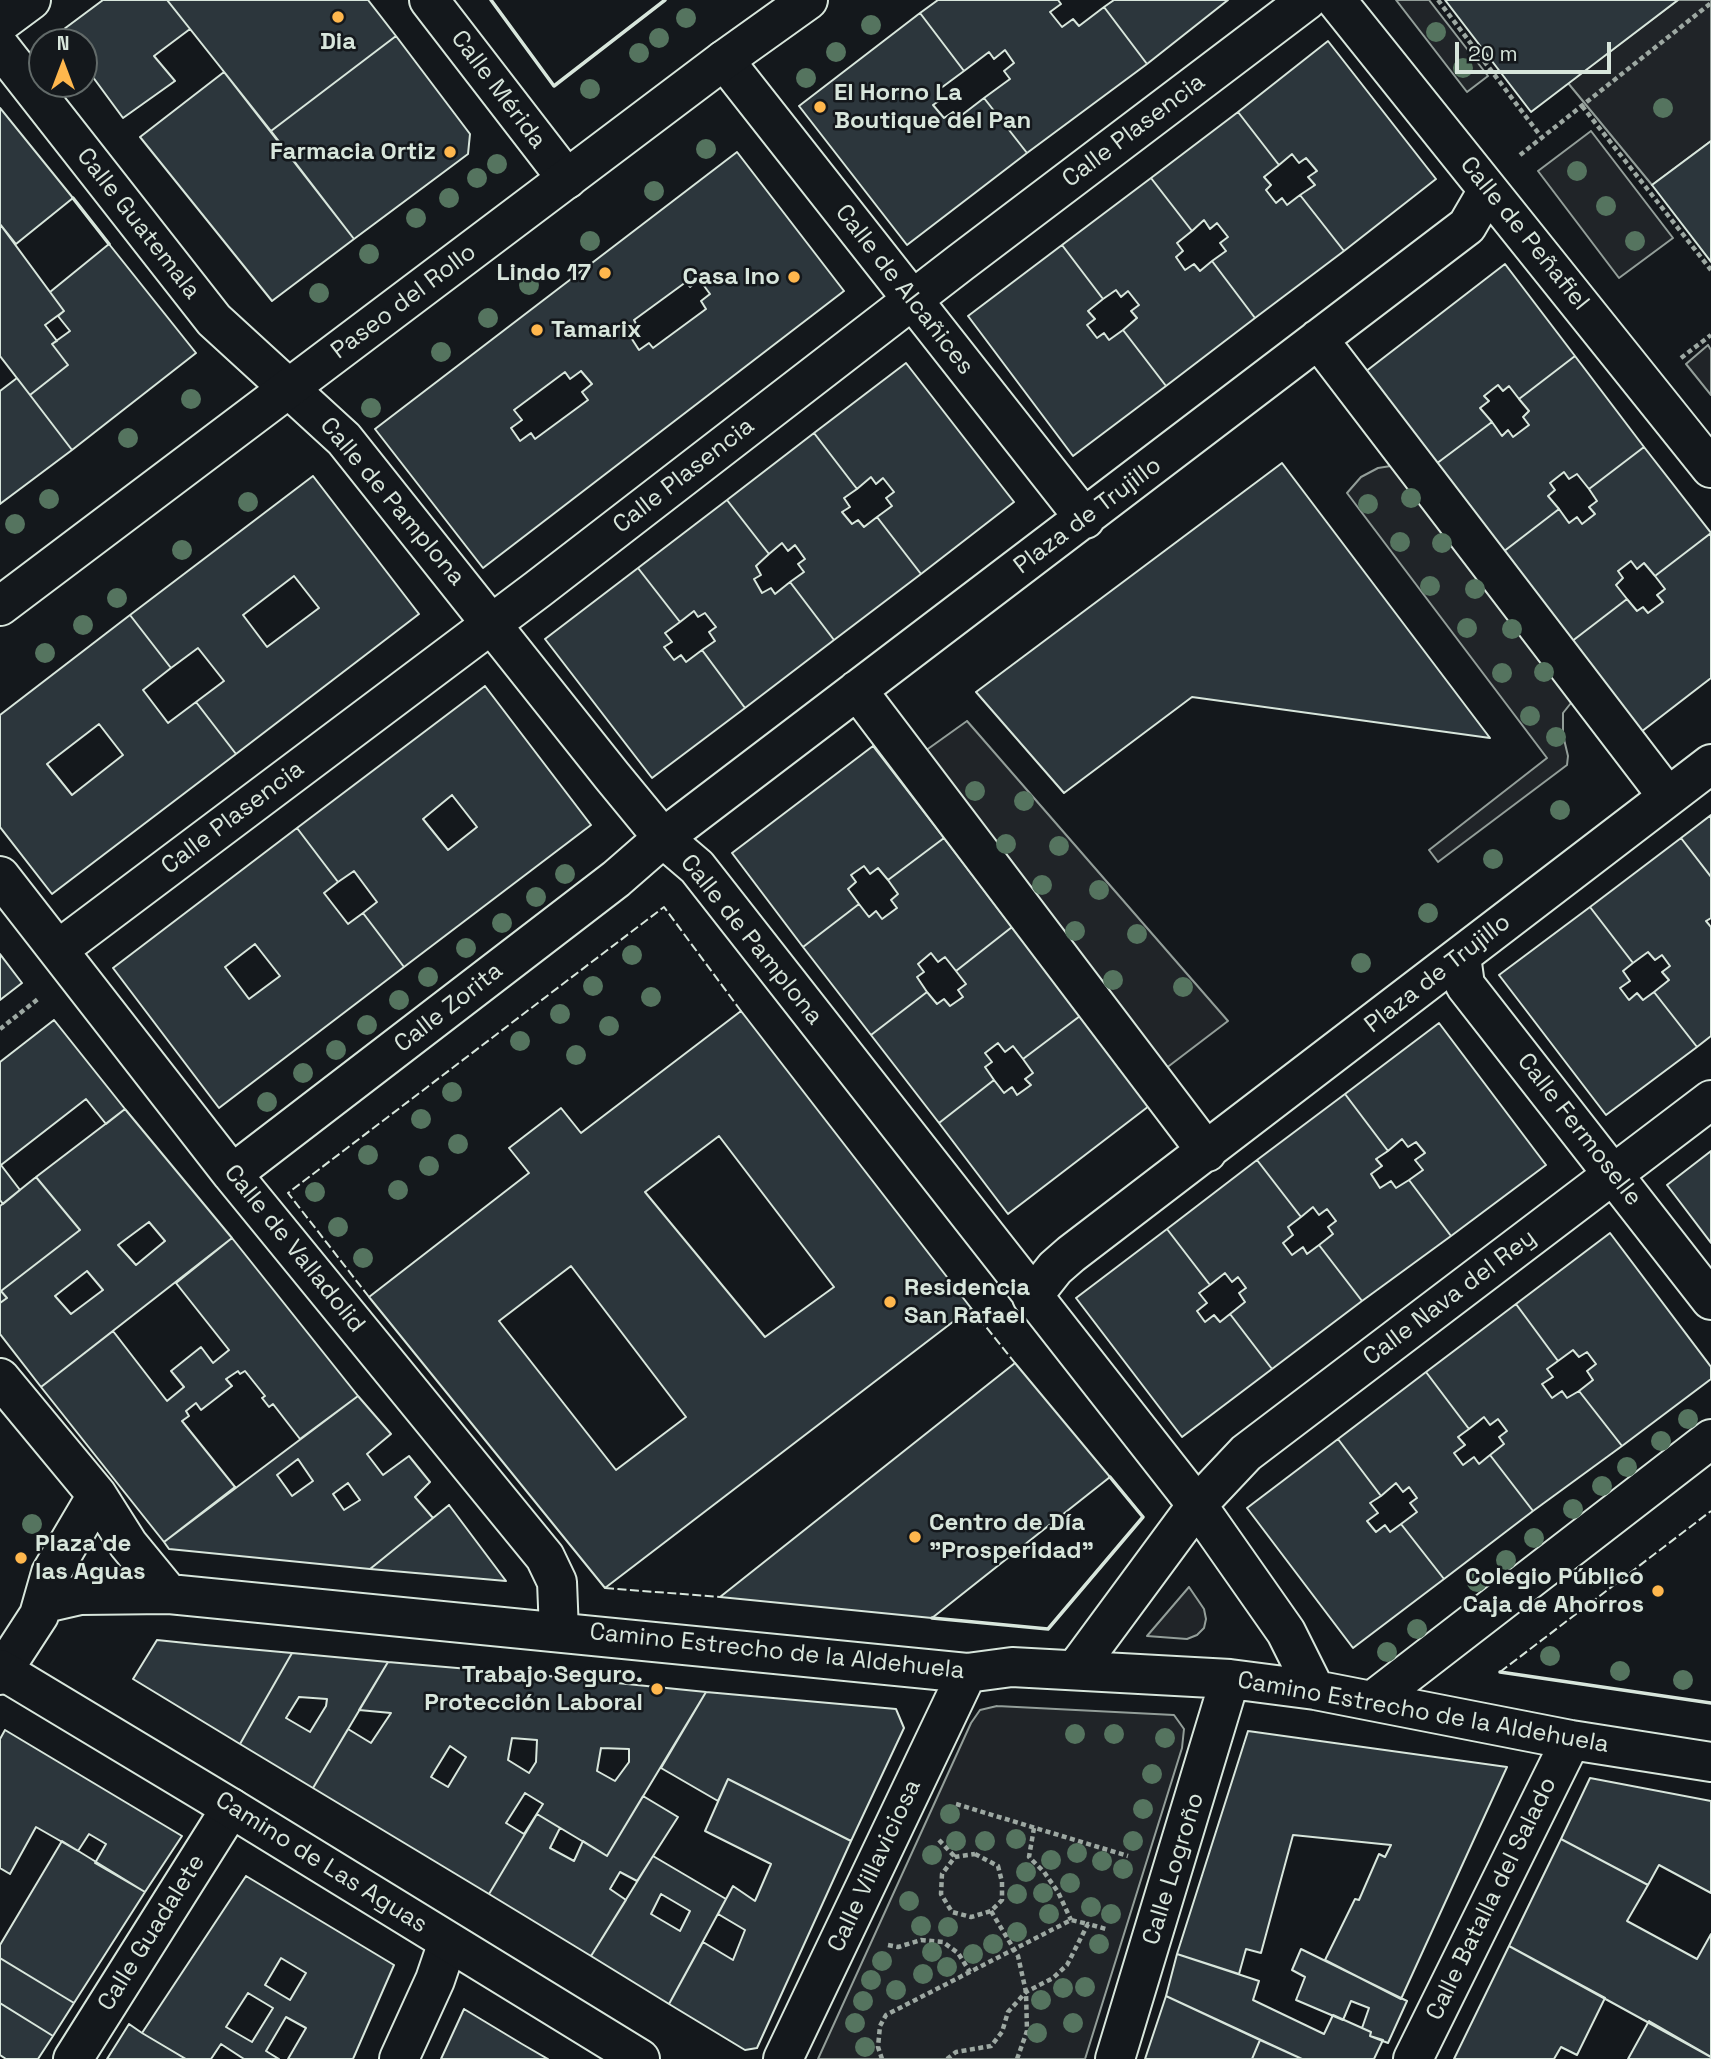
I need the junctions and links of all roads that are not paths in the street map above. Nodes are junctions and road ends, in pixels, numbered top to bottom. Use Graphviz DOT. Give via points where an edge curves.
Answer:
graph roads {
  1 [pos="30,0"];
  2 [pos="429,0"];
  3 [pos="808,0"];
  4 [pos="1307,0"];
  5 [pos="1336,0"];
  6 [pos="0,23"];
  7 [pos="0,47"];
  8 [pos="724,60"];
  9 [pos="567,179"];
  10 [pos="1488,190"];
  11 [pos="911,301"];
  12 [pos="1318,339"];
  13 [pos="290,388"];
  14 [pos="1711,468"];
  15 [pos="1085,519"];
  16 [pos="0,606"];
  17 [pos="492,623"];
  18 [pos="858,690"];
  19 [pos="1711,764"];
  20 [pos="1668,797"];
  21 [pos="663,838"];
  22 [pos="0,876"];
  23 [pos="59,949"];
  24 [pos="1461,956"];
  25 [pos="1711,1100"];
  26 [pos="1207,1152"];
  27 [pos="232,1174"];
  28 [pos="1614,1174"];
  29 [pos="1032,1297"];
  30 [pos="1711,1300"];
  31 [pos="0,1378"];
  32 [pos="1711,1439"];
  33 [pos="97,1495"];
  34 [pos="1197,1505"];
  35 [pos="169,1594"];
  36 [pos="45,1602"];
  37 [pos="559,1631"];
  38 [pos="1076,1670"];
  39 [pos="1,1672"];
  40 [pos="967,1673"];
  41 [pos="1230,1679"];
  42 [pos="1315,1690"];
  43 [pos="1372,1701"];
  44 [pos="1571,1740"];
  45 [pos="1711,1762"];
  46 [pos="231,1808"];
  47 [pos="449,1942"];
  48 [pos="73,2059"];
  49 [pos="399,2059"];
  50 [pos="640,2059"];
  51 [pos="783,2059"];
  52 [pos="1115,2059"];
  53 [pos="1413,2059"];
  1 -- 6 [label="street"];
  2 -- 9 [label="street, Calle Mérida"];
  3 -- 8 [label="street, Paseo del Rollo"];
  4 -- 11 [label="street, Calle Plasencia"];
  5 -- 10 [label="street, Calle de Peñafiel"];
  7 -- 13 [label="street, Calle Guatemala" via="214,320"];
  8 -- 9 [label="street, Paseo del Rollo"];
  8 -- 11 [label="street, Calle de Alcañices"];
  9 -- 13 [label="street, Paseo del Rollo"];
  10 -- 12 [label="street, Plaza de Trujillo" via="1467,226"];
  10 -- 14 [label="street, Calle de Peñafiel"];
  11 -- 15 [label="street, Calle de Alcañices"];
  11 -- 17 [label="street, Calle Plasencia"];
  12 -- 15 [label="street, Plaza de Trujillo"];
  12 -- 20 [label="street"];
  13 -- 16 [label="street, Paseo del Rollo"];
  13 -- 17 [label="street, Calle de Pamplona" via="344,439"];
  15 -- 18 [label="street, Plaza de Trujillo"];
  17 -- 21 [label="street, Calle de Pamplona"];
  17 -- 23 [label="street, Calle Plasencia"];
  18 -- 21 [label="street, Plaza de Trujillo"];
  18 -- 26 [label="street"];
  19 -- 20 [label="street, Plaza de Trujillo"];
  20 -- 24 [label="street, Plaza de Trujillo"];
  21 -- 27 [label="street, Calle Zorita" via="606,887"];
  21 -- 29 [label="street, Calle de Pamplona" via="697,867"];
  22 -- 23 [label="street, Calle de Valladolid"];
  23 -- 27 [label="street, Calle de Valladolid"];
  24 -- 26 [label="street, Plaza de Trujillo"];
  24 -- 28 [label="street, Calle Fermoselle" via="1465,985"];
  25 -- 28 [label="street, Calle Nava del Rey"];
  26 -- 29 [label="street, Plaza de Trujillo" via="1055,1268"];
  27 -- 37 [label="street, Calle de Valladolid" via="545,1557 557,1582"];
  28 -- 30 [label="street, Calle Fermoselle"];
  28 -- 34 [label="street, Calle Nava del Rey" via="1246,1453"];
  29 -- 34 [label="street, Calle de Pamplona"];
  31 -- 33 [label="street"];
  32 -- 43 [label="street"];
  33 -- 35 [label="street" via="128,1544"];
  33 -- 36 [label="street" via="51,1573"];
  34 -- 38 [label="street"];
  34 -- 42 [label="street, Calle de Pamplona" via="1286,1632"];
  35 -- 36 [label="street, Camino Estrecho de la Aldehuela" via="80,1595"];
  35 -- 37 [label="street, Camino Estrecho de la Aldehuela"];
  36 -- 39 [label="street"];
  37 -- 40 [label="street, Camino Estrecho de la Aldehuela"];
  38 -- 40 [label="street, Camino Estrecho de la Aldehuela" via="1012,1667"];
  38 -- 41 [label="street, Camino Estrecho de la Aldehuela"];
  39 -- 46 [label="street, Camino de Las Aguas"];
  40 -- 51 [label="street, Calle Villaviciosa"];
  41 -- 42 [label="street, Camino Estrecho de la Aldehuela"];
  41 -- 52 [label="street, Calle Logroño"];
  42 -- 43 [label="street, Camino Estrecho de la Aldehuela"];
  43 -- 44 [label="street, Camino Estrecho de la Aldehuela"];
  44 -- 45 [label="street, Camino Estrecho de la Aldehuela"];
  44 -- 53 [label="street, Calle Batalla del Salado"];
  46 -- 47 [label="street, Camino de Las Aguas"];
  46 -- 48 [label="street, Calle Guadalete"];
  47 -- 49 [label="street"];
  47 -- 50 [label="street, Camino de Las Aguas"];
}
